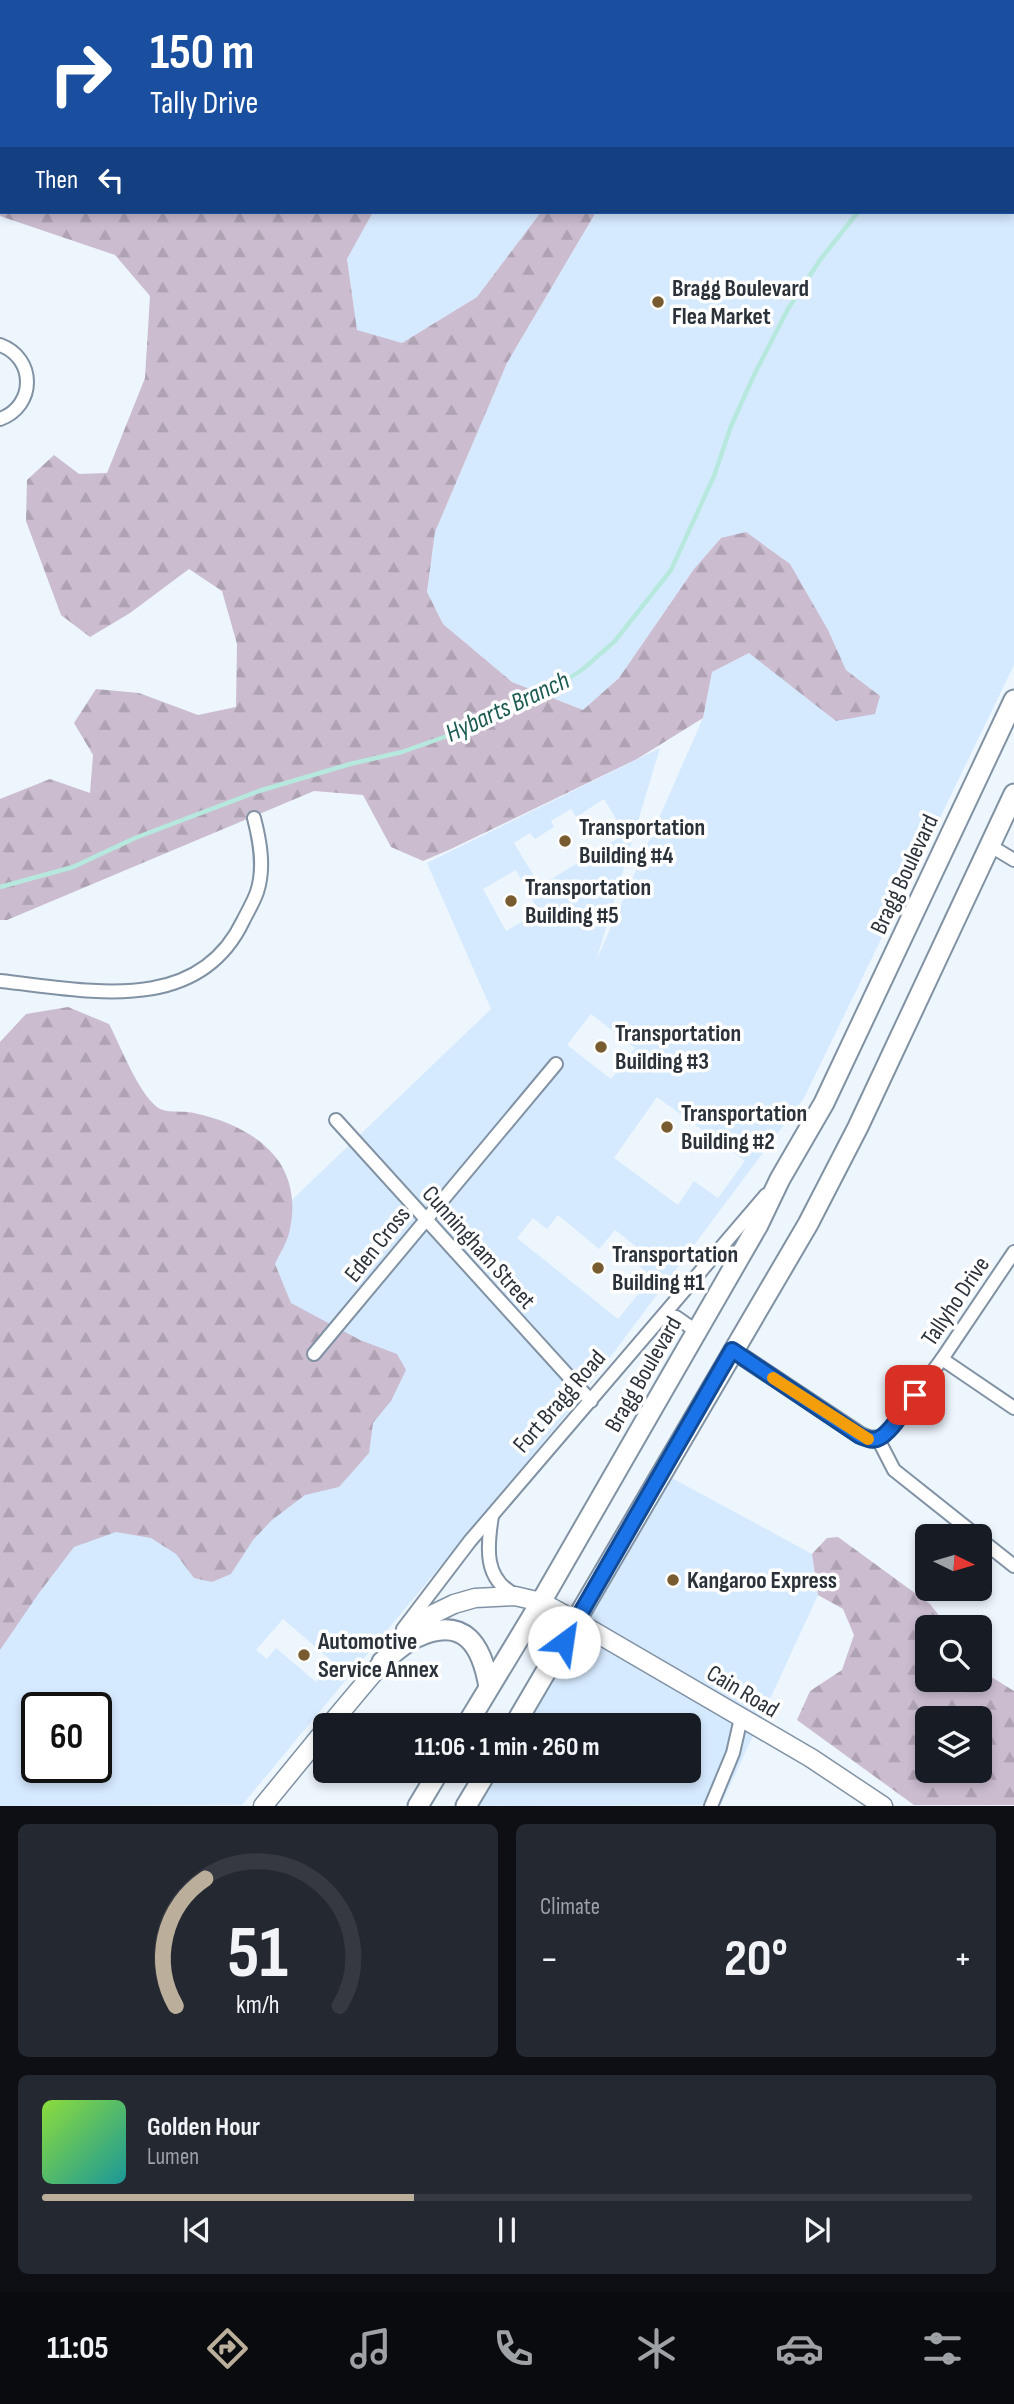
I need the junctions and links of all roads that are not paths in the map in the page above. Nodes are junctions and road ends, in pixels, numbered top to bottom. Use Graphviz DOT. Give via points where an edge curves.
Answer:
graph roads {
  1 [pos="0,345"];
  2 [pos="0,419"];
  3 [pos="1014,700"];
  4 [pos="1014,794"];
  5 [pos="254,818"];
  6 [pos="989,845"];
  7 [pos="1014,860"];
  8 [pos="0,981"];
  9 [pos="556,1064"];
  10 [pos="336,1120"];
  11 [pos="780,1179"];
  12 [pos="425,1219"];
  13 [pos="1014,1252"];
  14 [pos="662,1318"];
  15 [pos="696,1331"];
  16 [pos="732,1350"];
  17 [pos="314,1354"];
  18 [pos="942,1359"];
  19 [pos="591,1401"];
  20 [pos="1014,1408"];
  21 [pos="878,1439"];
  22 [pos="492,1516"];
  23 [pos="962,1524"];
  24 [pos="992,1548"];
  25 [pos="1014,1566"];
  26 [pos="518,1596"];
  27 [pos="541,1602"];
  28 [pos="576,1621"];
  29 [pos="382,1662"];
  30 [pos="489,1687"];
  31 [pos="339,1713"];
  32 [pos="474,1713"];
  33 [pos="522,1713"];
  34 [pos="741,1718"];
  35 [pos="313,1744"];
  36 [pos="432,1783"];
  37 [pos="479,1783"];
  38 [pos="263,1805"];
  39 [pos="418,1805"];
  40 [pos="466,1805"];
  41 [pos="711,1805"];
  42 [pos="883,1805"];
  1 -- 2 [label="street" via="15,352 23,363 28,387 18,409"];
  3 -- 11 [label="main road, Bragg Boulevard" via="824,1103"];
  4 -- 6 [label="main road"];
  5 -- 8 [label="street" via="261,845 258,890 235,937 207,968 167,987 117,993"];
  6 -- 7 [label="street"];
  6 -- 16 [label="main road" via="858,1126 806,1227"];
  9 -- 12 [label="street, Eden Cross"];
  10 -- 12 [label="street, Cunningham Street"];
  11 -- 14 [label="street, Fort Bragg Road"];
  11 -- 15 [label="main road, Bragg Boulevard"];
  12 -- 17 [label="street, Eden Cross"];
  12 -- 19 [label="street, Cunningham Street"];
  13 -- 18 [label="street, Tallyho Drive"];
  14 -- 15 [label="street" via="676,1317"];
  14 -- 19 [label="street, Fort Bragg Road"];
  15 -- 27 [label="main road, Bragg Boulevard"];
  16 -- 21 [label="street" via="860,1436"];
  16 -- 28 [label="main road"];
  18 -- 20 [label="street"];
  18 -- 21 [label="street, Tallyho Drive"];
  19 -- 22 [label="street, Fort Bragg Road"];
  21 -- 23 [label="street" via="894,1470"];
  22 -- 26 [label="street, Fort Bragg Road" via="489,1563 498,1581"];
  22 -- 29 [label="street, Fort Bragg Road" via="417,1609"];
  24 -- 25 [label="street"];
  26 -- 27 [label="main road, Fort Bragg Road"];
  26 -- 29 [label="main road, Fort Bragg Road" via="475,1598 440,1610 422,1619"];
  27 -- 28 [label="main road, Fort Bragg Road"];
  27 -- 30 [label="main road, Bragg Boulevard"];
  28 -- 33 [label="main road"];
  28 -- 34 [label="main road, Cain Road"];
  29 -- 30 [label="main road" via="415,1638 431,1632 459,1632 483,1657"];
  29 -- 31 [label="main road, Fort Bragg Road"];
  30 -- 32 [label="main road, Bragg Boulevard"];
  34 -- 41 [label="street" via="733,1753"];
  34 -- 42 [label="main road, Cain Road"];
  35 -- 38 [label="main road, Fort Bragg Road"];
  36 -- 39 [label="main road"];
  37 -- 40 [label="main road"];
}
